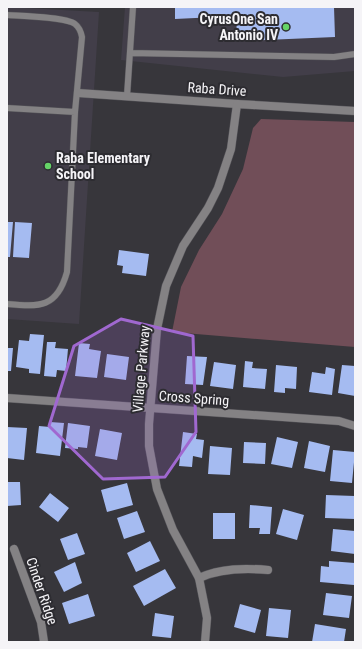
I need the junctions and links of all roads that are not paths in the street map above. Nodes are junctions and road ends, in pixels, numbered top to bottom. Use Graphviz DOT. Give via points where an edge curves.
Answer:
graph roads {
  1 [pos="133,7"];
  2 [pos="7,15"];
  3 [pos="130,52"];
  4 [pos="355,54"];
  5 [pos="78,93"];
  6 [pos="127,96"];
  7 [pos="237,104"];
  8 [pos="7,108"];
  9 [pos="355,111"];
  10 [pos="75,112"];
  11 [pos="7,304"];
  12 [pos="7,398"];
  13 [pos="151,408"];
  14 [pos="355,426"];
  15 [pos="14,549"];
  16 [pos="268,570"];
  17 [pos="199,578"];
  18 [pos="44,642"];
  19 [pos="205,642"];
  1 -- 3 [label="lane"];
  2 -- 5 [label="lane" via="65,20 74,23 80,29 82,38"];
  3 -- 4 [label="lane" via="334,57"];
  3 -- 6 [label="lane"];
  5 -- 6 [label="street, Raba Drive"];
  5 -- 10 [label="lane"];
  6 -- 7 [label="street, Raba Drive"];
  7 -- 9 [label="street, Raba Drive"];
  7 -- 13 [label="street, Village Parkway" via="231,149 218,188 184,246 166,286 157,329"];
  8 -- 10 [label="lane"];
  10 -- 11 [label="lane" via="67,272 63,287 57,296 39,305"];
  12 -- 13 [label="street, Cross Spring"];
  13 -- 14 [label="street, Cross Spring" via="339,421"];
  13 -- 17 [label="street, Village Parkway" via="150,446 157,489 173,530"];
  15 -- 18 [label="street, Cinder Ridge" via="40,622"];
  16 -- 17 [label="street" via="233,569"];
  17 -- 19 [label="street, Village Parkway" via="207,618"];
}
